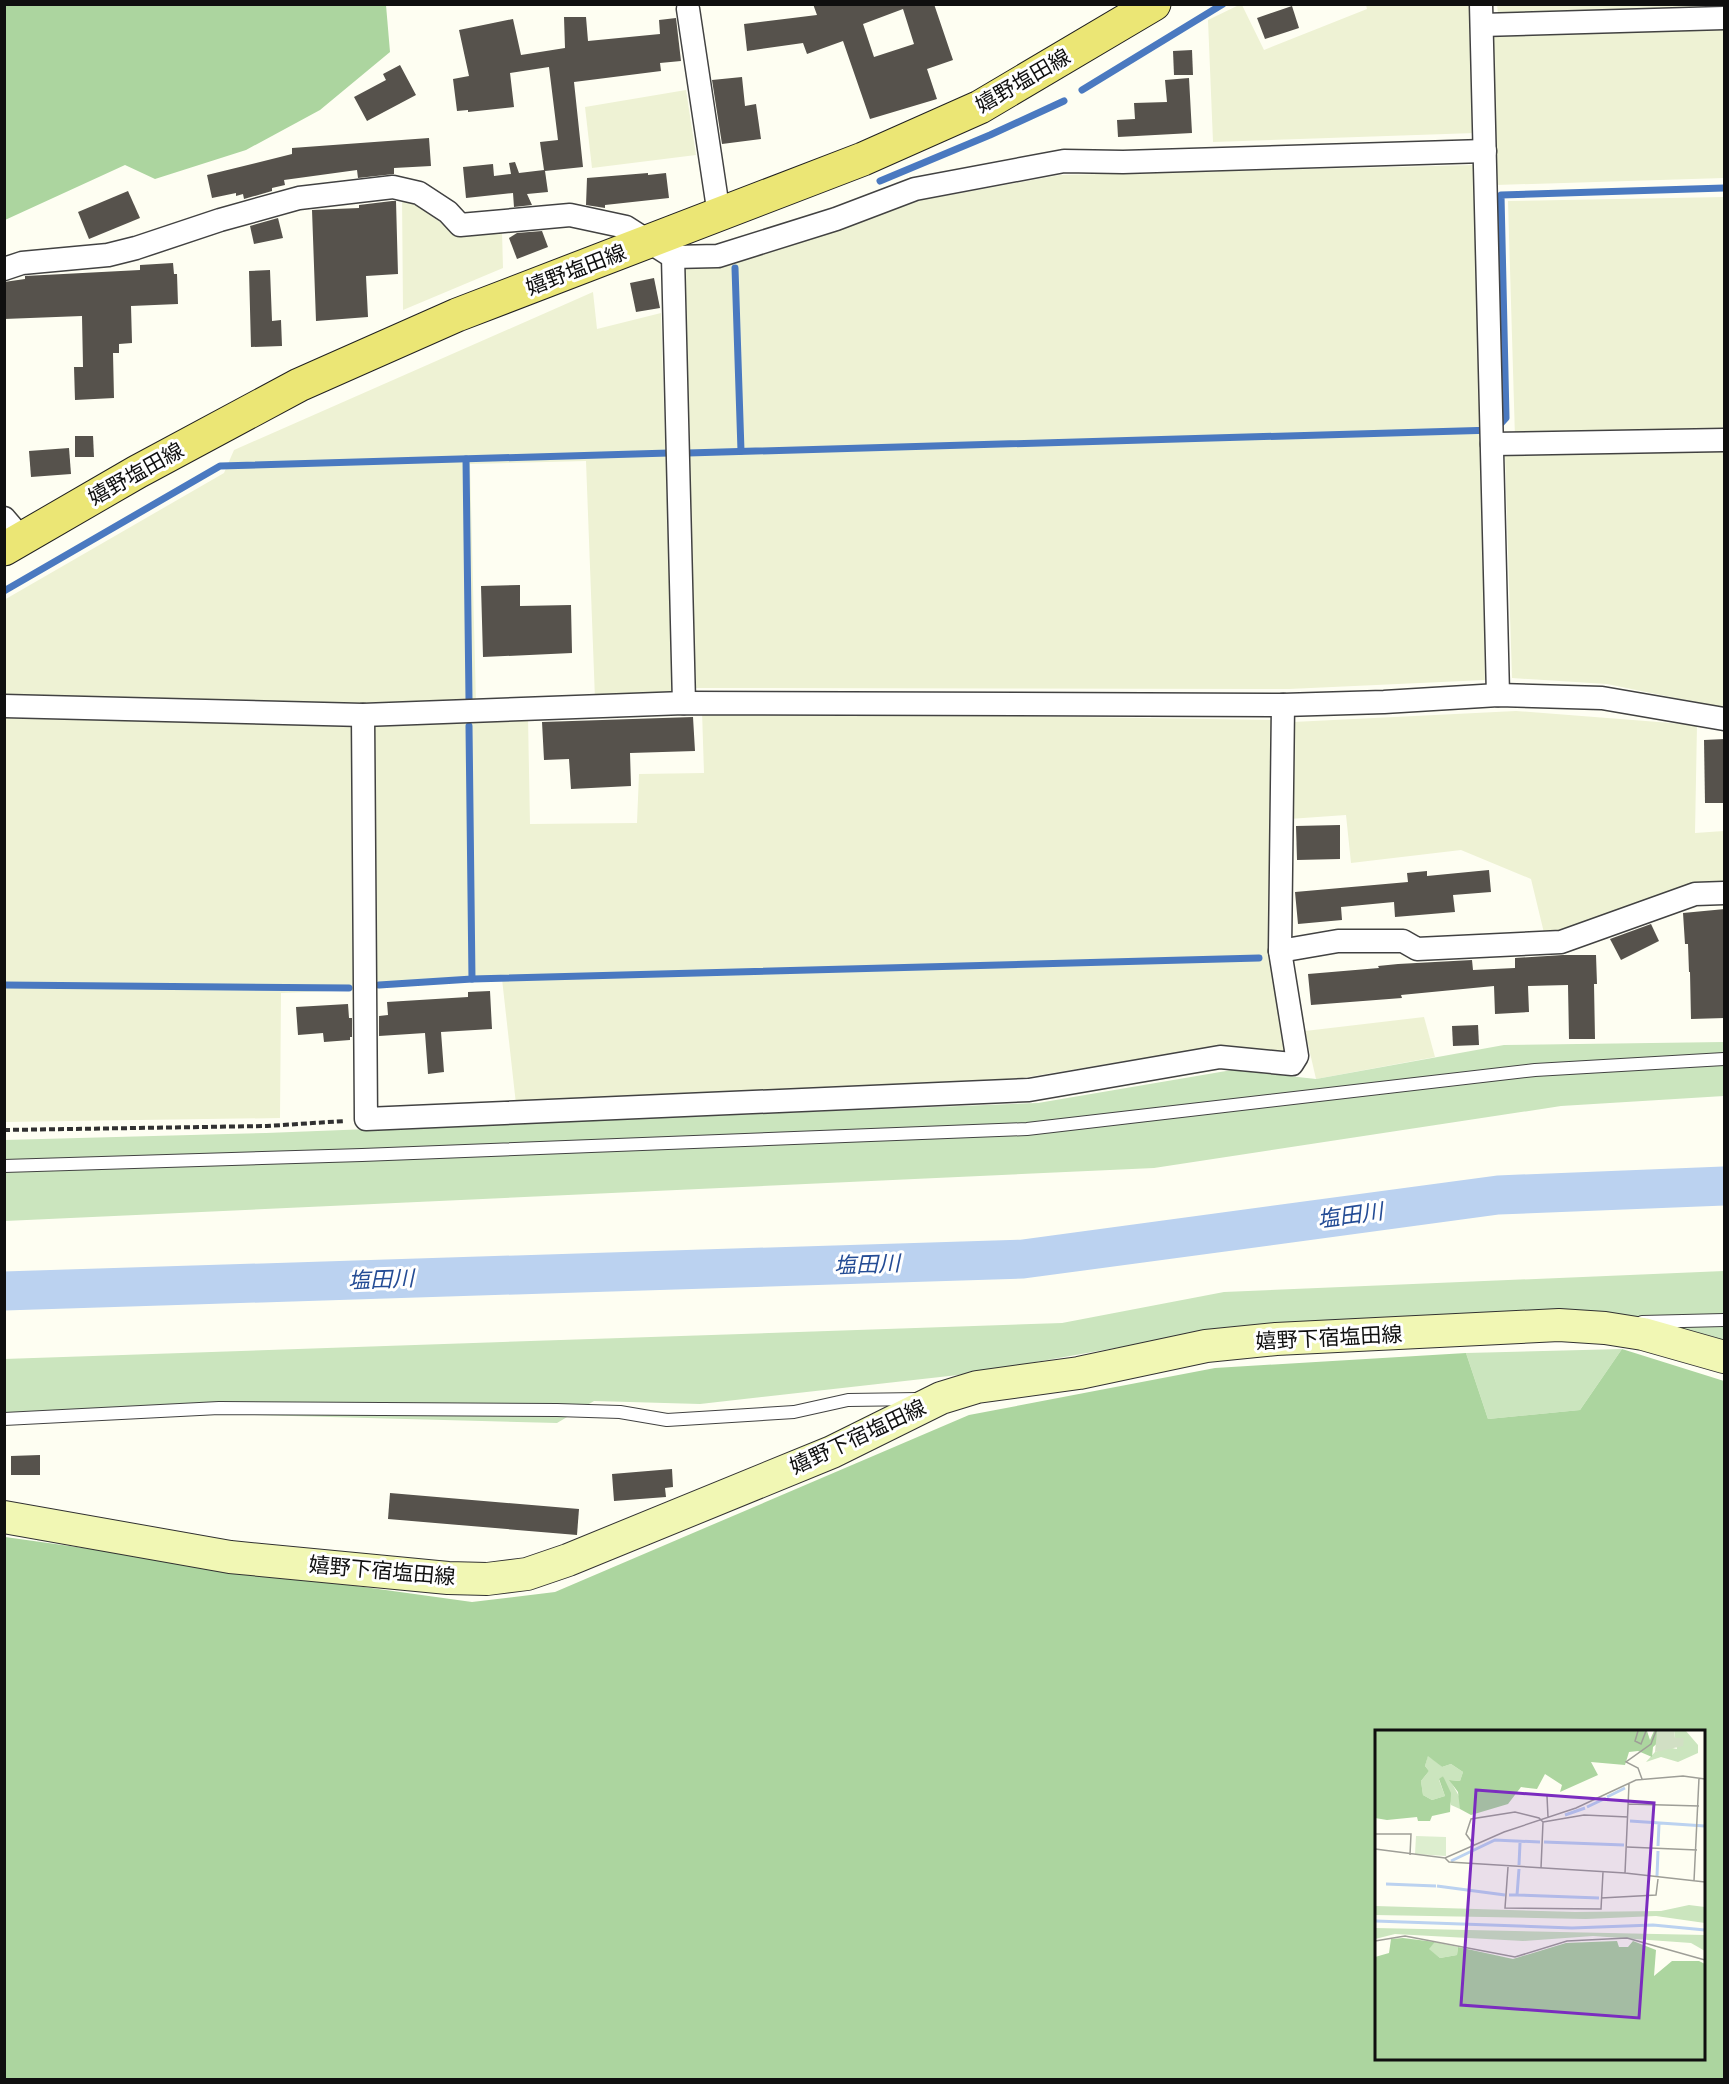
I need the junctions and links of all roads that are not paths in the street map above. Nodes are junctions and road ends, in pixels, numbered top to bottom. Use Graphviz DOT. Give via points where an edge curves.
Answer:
graph roads {
  1 [pos="1154,4"];
  2 [pos="688,9"];
  3 [pos="1482,15"];
  4 [pos="1725,18"];
  5 [pos="1485,151"];
  6 [pos="718,215"];
  7 [pos="662,250"];
  8 [pos="4,269"];
  9 [pos="1492,433"];
  10 [pos="1725,440"];
  11 [pos="10,535"];
  12 [pos="1498,695"];
  13 [pos="684,703"];
  14 [pos="1282,705"];
  15 [pos="4,706"];
  16 [pos="363,715"];
  17 [pos="1725,719"];
  18 [pos="1725,893"];
  19 [pos="1280,951"];
  20 [pos="1725,1059"];
  21 [pos="4,1166"];
  22 [pos="1725,1320"];
  23 [pos="1605,1328"];
  24 [pos="1725,1357"];
  25 [pos="941,1398"];
  26 [pos="4,1419"];
  27 [pos="4,1517"];
  1 -- 6 [label="main road, 嬉野塩田線" via="980,107 863,159"];
  2 -- 6 [label="street"];
  3 -- 4 [label="street"];
  3 -- 5 [label="street"];
  5 -- 7 [label="street" via="1064,161 915,189 718,256"];
  5 -- 9 [label="street"];
  6 -- 7 [label="main road, 嬉野塩田線"];
  7 -- 8 [label="street" via="626,227 570,215 460,225 419,193 393,187 299,198 108,255 22,263"];
  7 -- 11 [label="main road, 嬉野塩田線" via="457,315 299,385"];
  7 -- 13 [label="street"];
  9 -- 10 [label="street"];
  9 -- 12 [label="street"];
  12 -- 14 [label="street"];
  12 -- 17 [label="street" via="1602,698"];
  13 -- 14 [label="street"];
  13 -- 16 [label="street"];
  14 -- 19 [label="street"];
  15 -- 16 [label="street"];
  16 -- 19 [label="street" via="366,1119 1029,1090 1220,1057 1292,1064 1298,1056"];
  18 -- 19 [label="street" via="1695,894 1561,942 1417,949 1403,941 1338,941"];
  20 -- 21 [label="lane" via="1535,1070 1027,1129"];
  22 -- 23 [label="lane" via="1645,1322"];
  23 -- 24 [label="main road, 嬉野下宿塩田線" via="1643,1334"];
  23 -- 25 [label="main road, 嬉野下宿塩田線" via="1559,1325 1206,1346 1079,1373 977,1387"];
  25 -- 26 [label="lane" via="848,1400 794,1412 667,1420 620,1412 557,1410 231,1408"];
  25 -- 27 [label="main road, 嬉野下宿塩田線" via="832,1452 568,1560 527,1574 487,1580 230,1557"];
}
